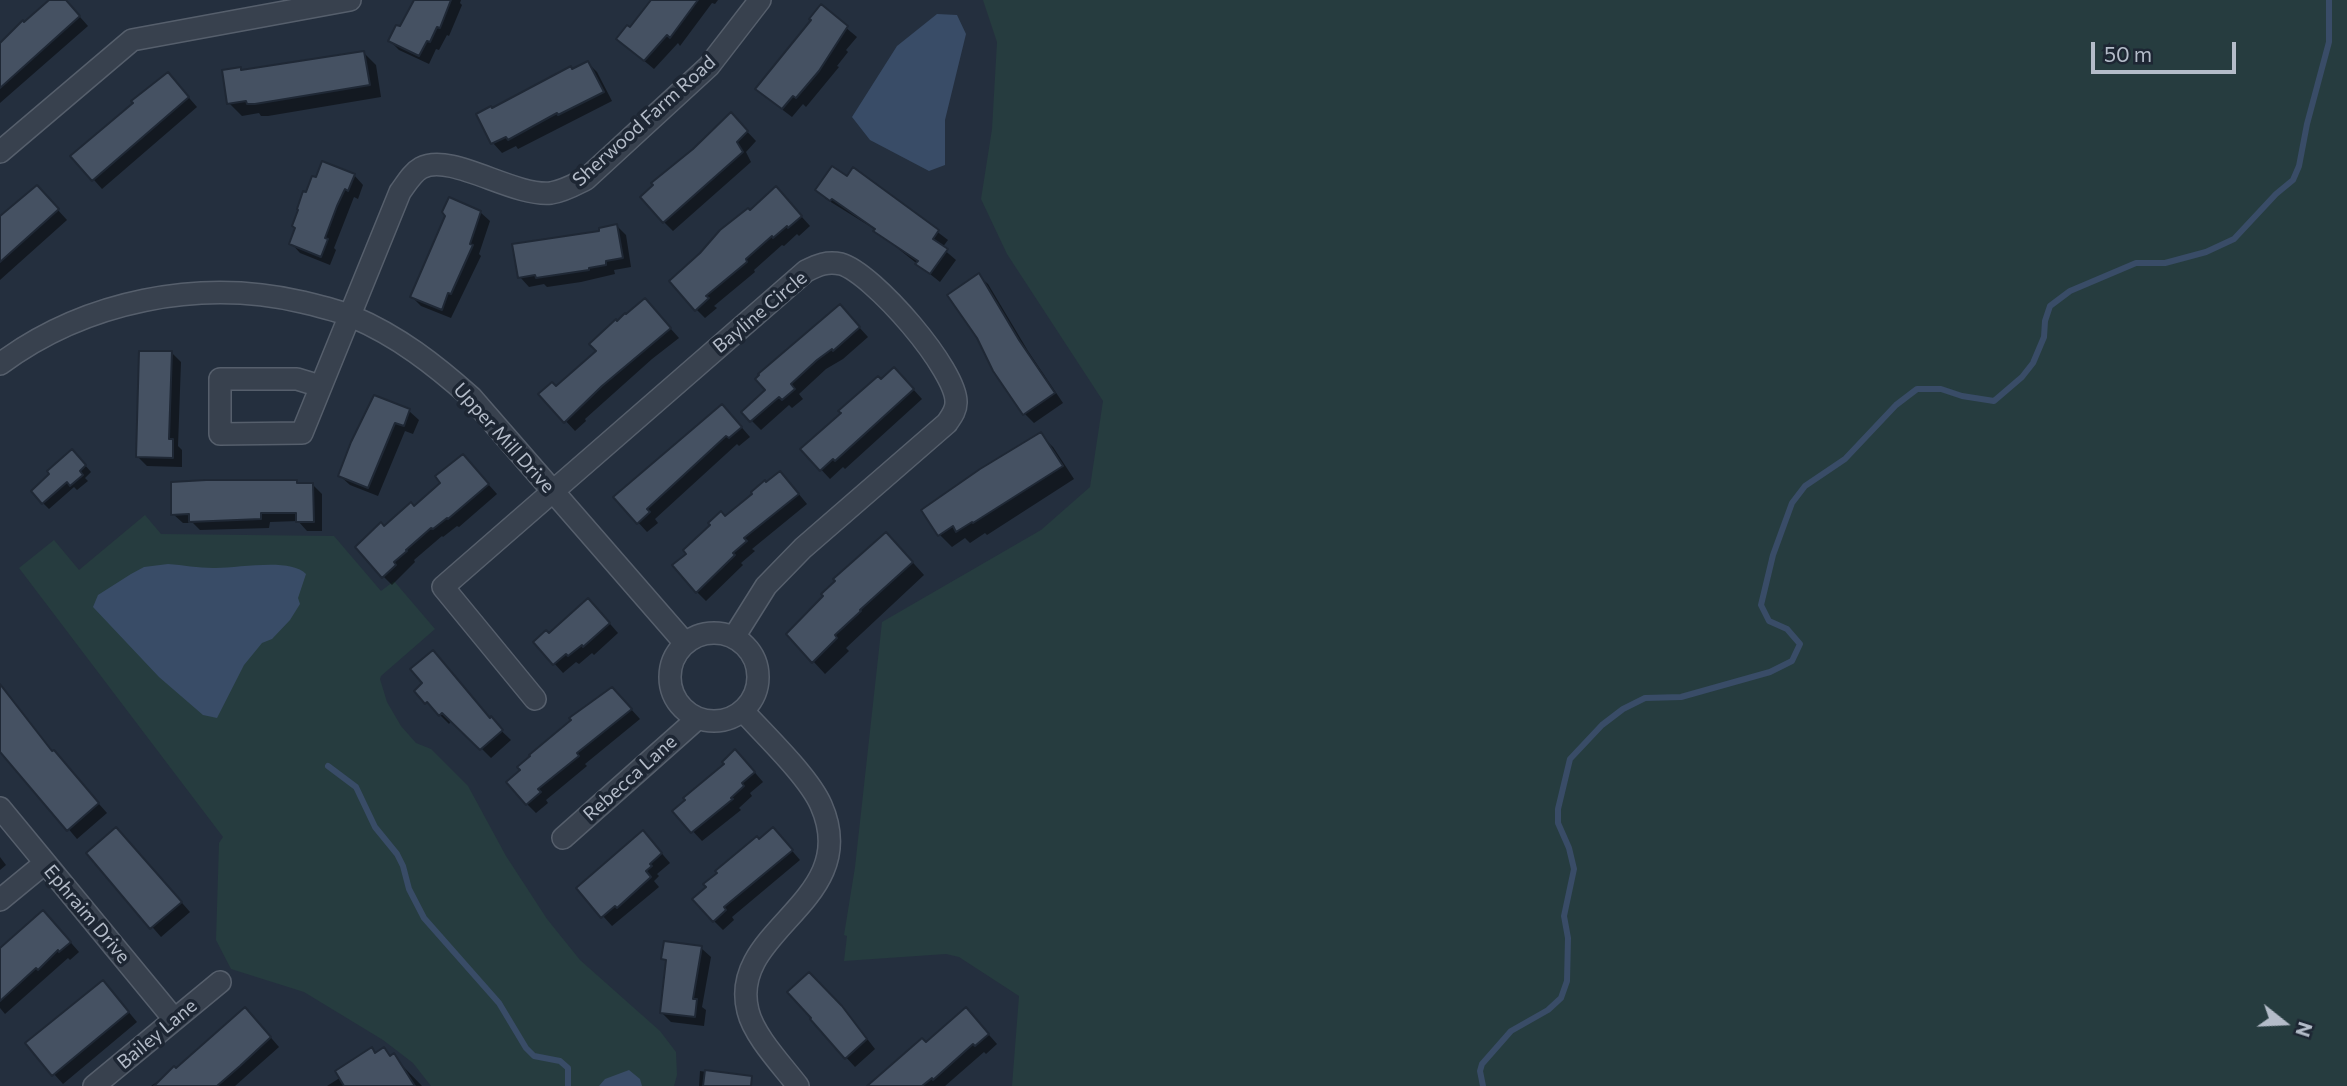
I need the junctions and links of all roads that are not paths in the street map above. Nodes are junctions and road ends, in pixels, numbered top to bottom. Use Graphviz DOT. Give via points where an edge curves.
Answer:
graph roads {
  1 [pos="350,0"];
  2 [pos="760,0"];
  3 [pos="0,152"];
  4 [pos="351,316"];
  5 [pos="0,364"];
  6 [pos="320,386"];
  7 [pos="552,491"];
  8 [pos="734,637"];
  9 [pos="685,643"];
  10 [pos="535,699"];
  11 [pos="743,711"];
  12 [pos="697,719"];
  13 [pos="0,808"];
  14 [pos="563,838"];
  15 [pos="45,863"];
  16 [pos="0,900"];
  17 [pos="220,982"];
  18 [pos="174,1019"];
  19 [pos="94,1086"];
  20 [pos="798,1086"];
  1 -- 3 [label="street" via="131,40"];
  2 -- 4 [label="street, Sherwood Farm Road" via="709,66 586,179 568,189 530,193 457,167 422,167 400,192"];
  4 -- 5 [label="street, Upper Mill Drive" via="279,297 231,292 175,294 120,305 71,323"];
  4 -- 6 [label="street, Sherwood Farm Road"];
  4 -- 7 [label="street, Upper Mill Drive" via="388,334 443,372 471,397"];
  6 -- 6 [label="street, Sherwood Farm Road" via="302,433 219,434 220,379 297,379"];
  7 -- 8 [label="street, Bayline Circle" via="806,271 831,263 865,278 936,356 953,389 954,412 803,548 766,586"];
  7 -- 9 [label="street, Upper Mill Drive"];
  7 -- 10 [label="street" via="443,587"];
  8 -- 9 [label="street" via="709,633"];
  8 -- 11 [label="street" via="750,652 758,672 752,700"];
  9 -- 12 [label="street" via="675,654 669,684 679,705"];
  11 -- 12 [label="street" via="721,722"];
  11 -- 20 [label="street" via="810,785 828,824 823,872 811,894 758,952 747,989 747,1010 754,1028"];
  12 -- 14 [label="street, Rebecca Lane"];
  13 -- 15 [label="street, Ephraim Drive"];
  15 -- 16 [label="street"];
  15 -- 18 [label="street, Ephraim Drive"];
  17 -- 18 [label="street, Bailey Lane"];
  18 -- 19 [label="street, Bailey Lane"];
}
